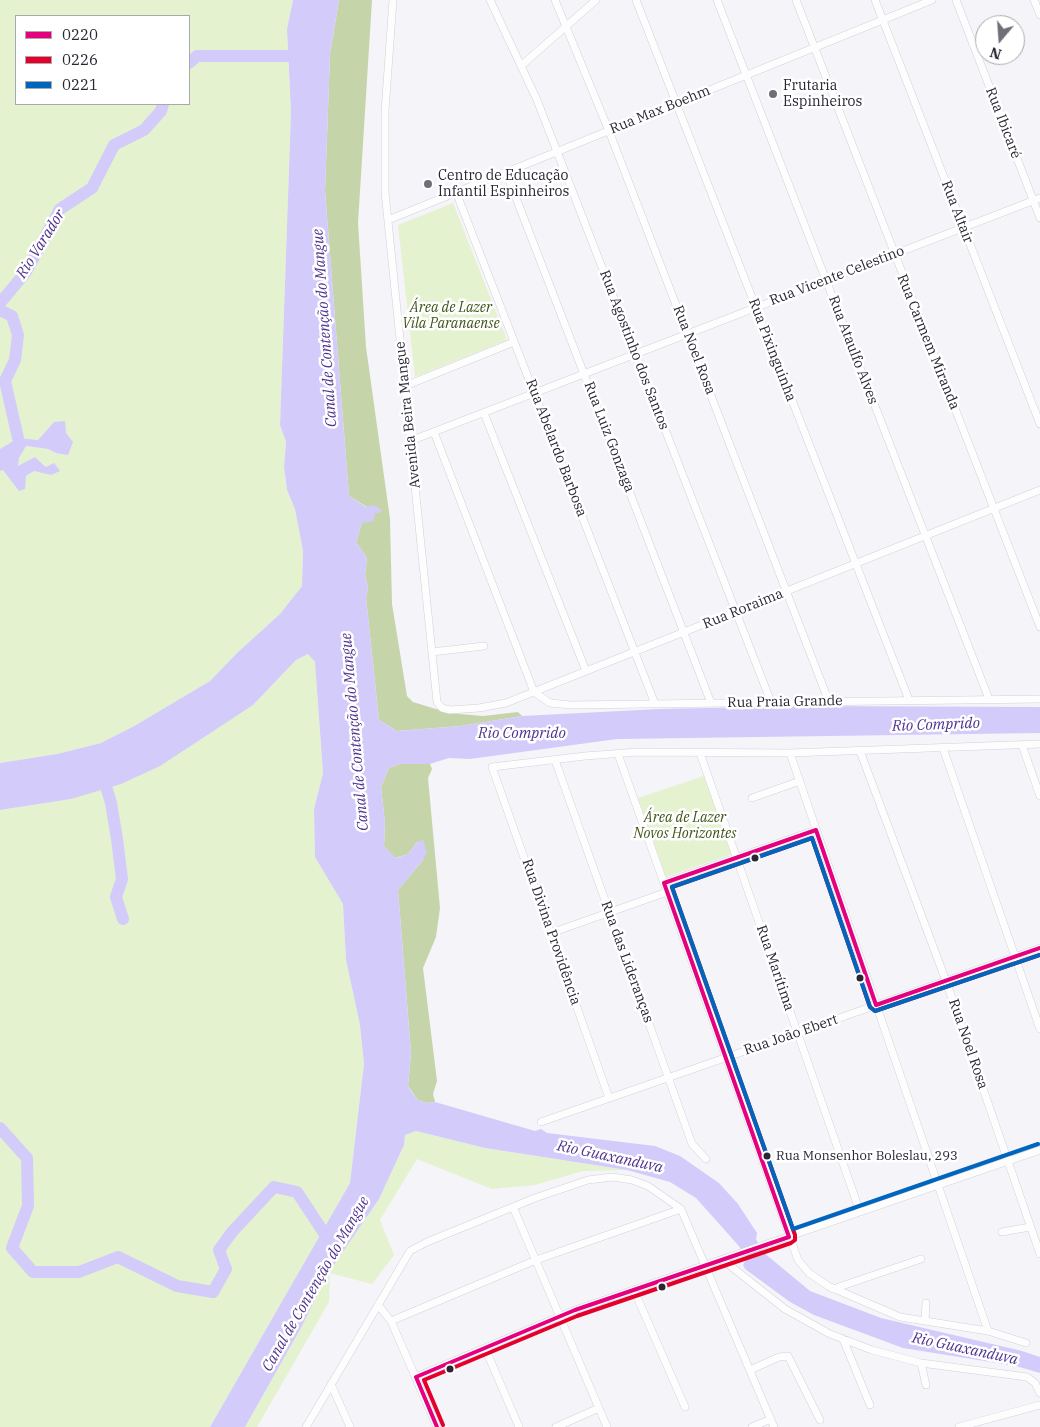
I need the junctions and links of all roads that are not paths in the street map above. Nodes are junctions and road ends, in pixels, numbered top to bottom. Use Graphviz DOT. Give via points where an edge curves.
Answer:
graph roads {
  1 [pos="393,0"];
  2 [pos="490,0"];
  3 [pos="555,0"];
  4 [pos="596,0"];
  5 [pos="636,0"];
  6 [pos="717,0"];
  7 [pos="796,0"];
  8 [pos="874,0"];
  9 [pos="932,0"];
  10 [pos="956,0"];
  11 [pos="1034,0"];
  12 [pos="1040,15"];
  13 [pos="882,20"];
  14 [pos="566,27"];
  15 [pos="815,47"];
  16 [pos="522,65"];
  17 [pos="746,75"];
  18 [pos="676,104"];
  19 [pos="609,131"];
  20 [pos="557,151"];
  21 [pos="506,172"];
  22 [pos="456,192"];
  23 [pos="1037,200"];
  24 [pos="1040,218"];
  25 [pos="388,220"];
  26 [pos="963,228"];
  27 [pos="894,255"];
  28 [pos="826,281"];
  29 [pos="756,308"];
  30 [pos="688,334"];
  31 [pos="514,342"];
  32 [pos="636,354"];
  33 [pos="584,374"];
  34 [pos="405,386"];
  35 [pos="534,393"];
  36 [pos="484,413"];
  37 [pos="1040,424"];
  38 [pos="434,432"];
  39 [pos="410,441"];
  40 [pos="1040,490"];
  41 [pos="994,508"];
  42 [pos="926,536"];
  43 [pos="856,564"];
  44 [pos="787,591"];
  45 [pos="736,611"];
  46 [pos="1040,627"];
  47 [pos="684,632"];
  48 [pos="484,646"];
  49 [pos="432,652"];
  50 [pos="636,652"];
  51 [pos="586,671"];
  52 [pos="534,692"];
  53 [pos="989,699"];
  54 [pos="1040,699"];
  55 [pos="909,700"];
  56 [pos="771,702"];
  57 [pos="829,702"];
  58 [pos="711,703"];
  59 [pos="656,704"];
  60 [pos="442,708"];
  61 [pos="1040,744"];
  62 [pos="1022,745"];
  63 [pos="944,748"];
  64 [pos="860,751"];
  65 [pos="700,753"];
  66 [pos="790,753"];
  67 [pos="618,754"];
  68 [pos="555,760"];
  69 [pos="800,781"];
  70 [pos="1040,796"];
  71 [pos="752,798"];
  72 [pos="816,830"];
  73 [pos="737,858"];
  74 [pos="664,883"];
  75 [pos="667,892"];
  76 [pos="609,912"];
  77 [pos="551,933"];
  78 [pos="1040,948"];
  79 [pos="1015,957"];
  80 [pos="946,981"];
  81 [pos="876,1005"];
  82 [pos="1040,1029"];
  83 [pos="798,1032"];
  84 [pos="725,1058"];
  85 [pos="668,1078"];
  86 [pos="609,1098"];
  87 [pos="541,1122"];
  88 [pos="1040,1150"];
  89 [pos="706,1159"];
  90 [pos="1008,1161"];
  91 [pos="938,1185"];
  92 [pos="513,1207"];
  93 [pos="681,1209"];
  94 [pos="860,1212"];
  95 [pos="1030,1226"];
  96 [pos="1002,1232"];
  97 [pos="789,1237"];
  98 [pos="1040,1254"];
  99 [pos="921,1259"];
  100 [pos="536,1260"];
  101 [pos="723,1260"];
  102 [pos="705,1266"];
  103 [pos="833,1289"];
  104 [pos="634,1290"];
  105 [pos="926,1304"];
  106 [pos="378,1305"];
  107 [pos="560,1316"];
  108 [pos="391,1321"];
  109 [pos="925,1321"];
  110 [pos="988,1331"];
  111 [pos="843,1339"];
  112 [pos="1026,1343"];
  113 [pos="485,1348"];
  114 [pos="921,1363"];
  115 [pos="750,1370"];
  116 [pos="416,1377"];
  117 [pos="331,1384"];
  118 [pos="926,1385"];
  119 [pos="1040,1393"];
  120 [pos="870,1405"];
  121 [pos="1040,1405"];
  122 [pos="685,1407"];
  123 [pos="599,1408"];
  124 [pos="771,1419"];
  125 [pos="820,1420"];
  126 [pos="306,1427"];
  127 [pos="350,1427"];
  128 [pos="437,1427"];
  129 [pos="519,1427"];
  130 [pos="556,1427"];
  131 [pos="607,1427"];
  132 [pos="752,1427"];
  133 [pos="774,1427"];
  134 [pos="959,1427"];
  1 -- 25 [label="street, Avenida Beira Mangue" via="384,134"];
  2 -- 16 [label="street, Rua Agostinho dos Santos"];
  3 -- 14 [label="street, Rua Noel Rosa"];
  4 -- 14 [label="street"];
  5 -- 18 [label="street, Rua Pixinguinha"];
  6 -- 17 [label="street, Rua Ataulfo Alves"];
  7 -- 15 [label="street, Rua Carmem Miranda"];
  8 -- 13 [label="street, Rua Altair"];
  9 -- 13 [label="street, Rua Max Boehm"];
  10 -- 23 [label="street, Rua Ibicaré"];
  11 -- 12 [label="street"];
  13 -- 15 [label="street, Rua Max Boehm"];
  13 -- 26 [label="street, Rua Altair"];
  14 -- 16 [label="street"];
  14 -- 19 [label="street, Rua Noel Rosa"];
  15 -- 17 [label="street, Rua Max Boehm"];
  15 -- 27 [label="street, Rua Carmem Miranda"];
  16 -- 20 [label="street, Rua Agostinho dos Santos"];
  17 -- 18 [label="street, Rua Max Boehm"];
  17 -- 28 [label="street, Rua Ataulfo Alves"];
  18 -- 19 [label="street, Rua Max Boehm"];
  18 -- 29 [label="street, Rua Pixinguinha"];
  19 -- 20 [label="street, Rua Max Boehm"];
  19 -- 30 [label="street, Rua Noel Rosa"];
  20 -- 21 [label="street, Rua Max Boehm"];
  20 -- 32 [label="street, Rua Agostinho dos Santos"];
  21 -- 22 [label="street, Rua Max Boehm"];
  21 -- 33 [label="street, Rua Luiz Gonzaga"];
  22 -- 25 [label="street, Rua Max Boehm"];
  22 -- 31 [label="street, Rua Abelardo Barbosa"];
  23 -- 24 [label="street, Rua Ibicaré"];
  23 -- 26 [label="street, Rua Vicente Celestino"];
  25 -- 34 [label="street, Avenida Beira Mangue"];
  26 -- 27 [label="street, Rua Vicente Celestino"];
  26 -- 37 [label="street, Rua Altair"];
  27 -- 28 [label="street, Rua Vicente Celestino"];
  27 -- 41 [label="street, Rua Carmem Miranda"];
  28 -- 29 [label="street, Rua Vicente Celestino"];
  28 -- 42 [label="street, Rua Ataulfo Alves"];
  29 -- 30 [label="street, Rua Vicente Celestino"];
  29 -- 43 [label="street, Rua Pixinguinha"];
  30 -- 32 [label="street, Rua Vicente Celestino"];
  30 -- 44 [label="street, Rua Noel Rosa"];
  31 -- 34 [label="street"];
  31 -- 35 [label="street, Rua Abelardo Barbosa"];
  32 -- 33 [label="street, Rua Vicente Celestino"];
  32 -- 45 [label="street, Rua Agostinho dos Santos"];
  33 -- 35 [label="street, Rua Vicente Celestino"];
  33 -- 47 [label="street, Rua Luiz Gonzaga"];
  34 -- 39 [label="street, Avenida Beira Mangue"];
  35 -- 36 [label="street, Rua Vicente Celestino"];
  35 -- 50 [label="street, Rua Abelardo Barbosa"];
  36 -- 38 [label="street, Rua Vicente Celestino"];
  36 -- 51 [label="street"];
  38 -- 39 [label="street, Rua Vicente Celestino"];
  38 -- 52 [label="street"];
  39 -- 49 [label="street, Avenida Beira Mangue"];
  40 -- 41 [label="street, Rua Roraima"];
  41 -- 42 [label="street, Rua Roraima"];
  41 -- 46 [label="street, Rua Carmem Miranda"];
  42 -- 43 [label="street, Rua Roraima"];
  42 -- 53 [label="street, Rua Ataulfo Alves"];
  43 -- 44 [label="street, Rua Roraima"];
  43 -- 55 [label="street, Rua Pixinguinha"];
  44 -- 45 [label="street, Rua Roraima"];
  44 -- 57 [label="street, Rua Noel Rosa"];
  45 -- 47 [label="street, Rua Roraima"];
  45 -- 56 [label="street, Rua Agostinho dos Santos"];
  47 -- 50 [label="street, Rua Roraima"];
  47 -- 58 [label="street, Rua Luiz Gonzaga"];
  48 -- 49 [label="street"];
  49 -- 60 [label="street, Avenida Beira Mangue" via="437,702"];
  50 -- 51 [label="street, Rua Roraima"];
  50 -- 59 [label="street, Rua Abelardo Barbosa"];
  51 -- 52 [label="street, Rua Roraima"];
  52 -- 59 [label="street, Rua Praia Grande" via="546,701 560,704"];
  52 -- 60 [label="street, Rua Roraima" via="490,707"];
  53 -- 54 [label="street, Rua Praia Grande"];
  53 -- 55 [label="street, Rua Praia Grande"];
  55 -- 57 [label="street, Rua Praia Grande"];
  56 -- 57 [label="street, Rua Praia Grande"];
  56 -- 58 [label="street, Rua Praia Grande"];
  58 -- 59 [label="street, Rua Praia Grande"];
  61 -- 62 [label="street"];
  62 -- 63 [label="street"];
  62 -- 70 [label="street"];
  63 -- 64 [label="street"];
  63 -- 79 [label="street"];
  64 -- 66 [label="street"];
  64 -- 80 [label="street, Rua Noel Rosa"];
  65 -- 66 [label="street"];
  65 -- 67 [label="street"];
  65 -- 73 [label="street, Rua Marítima"];
  66 -- 69 [label="street"];
  67 -- 68 [label="street"];
  67 -- 74 [label="street"];
  68 -- 76 [label="street, Rua das Lideranças"];
  68 -- 77 [label="street, Rua Divina Providência" via="492,767"];
  69 -- 71 [label="street"];
  69 -- 72 [label="street"];
  72 -- 73 [label="street"];
  72 -- 81 [label="street"];
  73 -- 74 [label="street"];
  73 -- 83 [label="street, Rua Marítima"];
  74 -- 75 [label="street"];
  75 -- 76 [label="street"];
  75 -- 84 [label="street"];
  76 -- 77 [label="street"];
  76 -- 85 [label="street, Rua das Lideranças"];
  77 -- 86 [label="street, Rua Divina Providência"];
  78 -- 79 [label="street, Rua João Ebert"];
  79 -- 80 [label="street, Rua João Ebert"];
  79 -- 82 [label="street"];
  80 -- 81 [label="street, Rua João Ebert"];
  80 -- 90 [label="street, Rua Noel Rosa"];
  81 -- 83 [label="street, Rua João Ebert"];
  81 -- 91 [label="street"];
  83 -- 84 [label="street, Rua João Ebert"];
  83 -- 94 [label="street, Rua Marítima"];
  84 -- 85 [label="street, Rua João Ebert"];
  84 -- 97 [label="street"];
  85 -- 86 [label="street, Rua João Ebert"];
  85 -- 89 [label="street, Rua das Lideranças" via="692,1144"];
  86 -- 87 [label="street, Rua João Ebert"];
  88 -- 90 [label="street"];
  90 -- 91 [label="street"];
  90 -- 95 [label="street, Rua Noel Rosa"];
  91 -- 94 [label="street"];
  91 -- 110 [label="street"];
  92 -- 93 [label="street" via="588,1180 612,1177 648,1186"];
  92 -- 100 [label="street"];
  92 -- 106 [label="street" via="410,1251"];
  93 -- 100 [label="street"];
  93 -- 102 [label="street"];
  94 -- 97 [label="street"];
  95 -- 96 [label="street"];
  95 -- 98 [label="street, Rua Noel Rosa"];
  97 -- 101 [label="street"];
  97 -- 103 [label="street" via="804,1267"];
  99 -- 103 [label="street"];
  100 -- 107 [label="street"];
  100 -- 108 [label="street"];
  101 -- 102 [label="street"];
  101 -- 111 [label="street" via="785,1309 816,1328"];
  102 -- 104 [label="street"];
  102 -- 115 [label="street"];
  103 -- 109 [label="street" via="900,1317"];
  104 -- 107 [label="street"];
  104 -- 122 [label="street"];
  105 -- 109 [label="street"];
  106 -- 108 [label="street"];
  106 -- 117 [label="street"];
  107 -- 113 [label="street"];
  107 -- 123 [label="street"];
  108 -- 116 [label="street"];
  109 -- 110 [label="street"];
  110 -- 112 [label="street"];
  111 -- 114 [label="street"];
  111 -- 120 [label="street"];
  113 -- 116 [label="street"];
  113 -- 129 [label="street"];
  114 -- 118 [label="street"];
  114 -- 119 [label="street" via="1027,1377 1033,1380"];
  115 -- 124 [label="street"];
  115 -- 125 [label="street" via="788,1356"];
  116 -- 128 [label="street"];
  117 -- 126 [label="street"];
  117 -- 127 [label="street"];
  121 -- 134 [label="street"];
  123 -- 130 [label="street"];
  123 -- 131 [label="street"];
  124 -- 132 [label="street"];
  124 -- 133 [label="street"];
}
